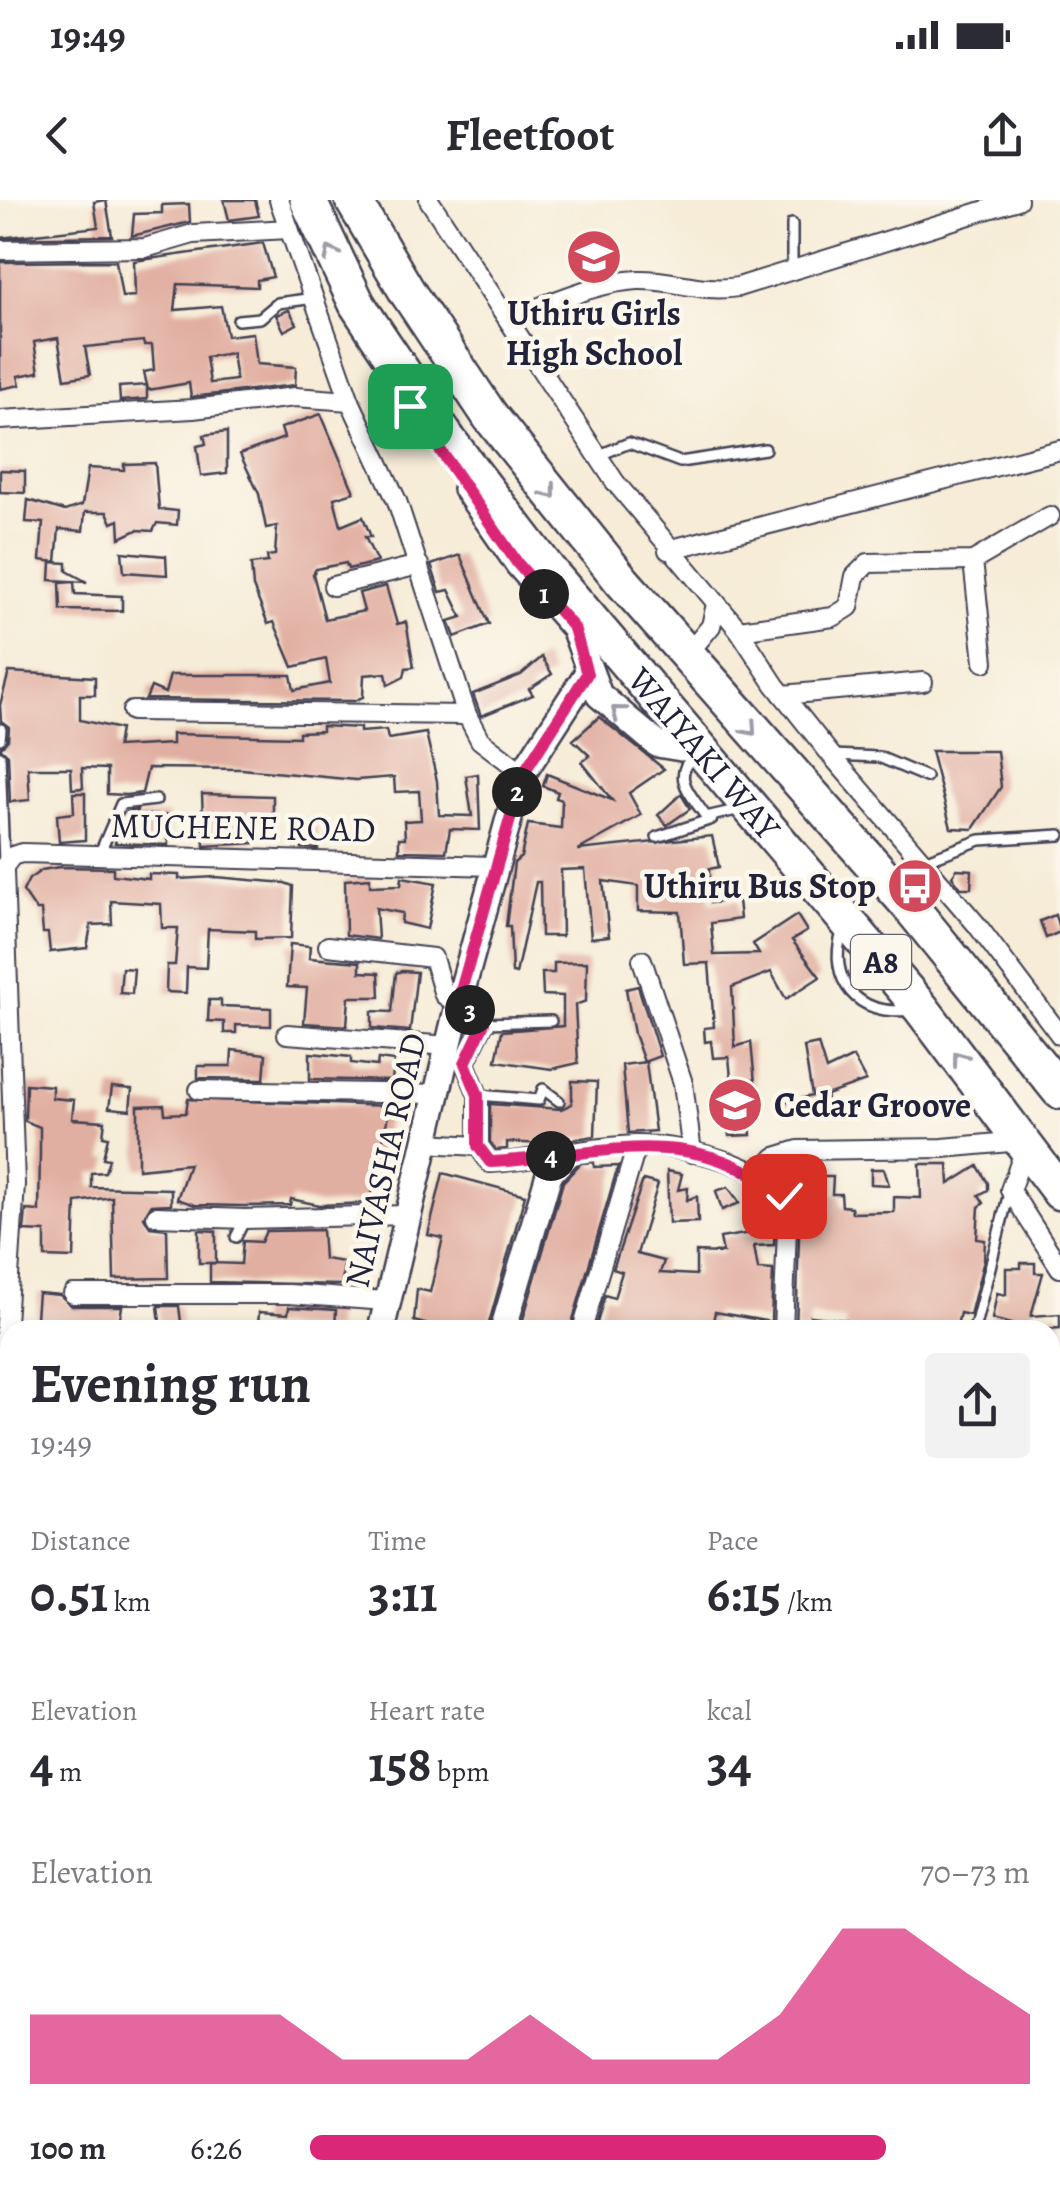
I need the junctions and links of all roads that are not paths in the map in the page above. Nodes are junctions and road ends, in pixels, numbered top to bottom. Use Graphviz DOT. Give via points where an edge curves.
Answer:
graph roads {
  1 [pos="279,200"];
  2 [pos="353,200"];
  3 [pos="430,200"];
  4 [pos="1018,200"];
  5 [pos="299,214"];
  6 [pos="792,224"];
  7 [pos="0,250"];
  8 [pos="792,272"];
  9 [pos="314,298"];
  10 [pos="357,304"];
  11 [pos="510,318"];
  12 [pos="238,320"];
  13 [pos="350,401"];
  14 [pos="0,420"];
  15 [pos="765,449"];
  16 [pos="1060,450"];
  17 [pos="597,456"];
  18 [pos="1050,516"];
  19 [pos="668,550"];
  20 [pos="973,560"];
  21 [pos="420,565"];
  22 [pos="333,586"];
  23 [pos="716,604"];
  24 [pos="739,630"];
  25 [pos="676,644"];
  26 [pos="984,662"];
  27 [pos="587,674"];
  28 [pos="923,682"];
  29 [pos="783,696"];
  30 [pos="132,711"];
  31 [pos="467,715"];
  32 [pos="1,729"];
  33 [pos="0,739"];
  34 [pos="696,745"];
  35 [pos="831,755"];
  36 [pos="0,756"];
  37 [pos="523,774"];
  38 [pos="926,776"];
  39 [pos="156,800"];
  40 [pos="748,807"];
  41 [pos="714,818"];
  42 [pos="1060,834"];
  43 [pos="657,837"];
  44 [pos="122,857"];
  45 [pos="924,861"];
  46 [pos="494,866"];
  47 [pos="3,869"];
  48 [pos="328,946"];
  49 [pos="642,960"];
  50 [pos="458,1001"];
  51 [pos="551,1022"];
  52 [pos="484,1023"];
  53 [pos="288,1034"];
  54 [pos="1060,1035"];
  55 [pos="6,1040"];
  56 [pos="449,1046"];
  57 [pos="199,1090"];
  58 [pos="1060,1090"];
  59 [pos="440,1094"];
  60 [pos="478,1095"];
  61 [pos="559,1101"];
  62 [pos="426,1143"];
  63 [pos="1024,1144"];
  64 [pos="637,1145"];
  65 [pos="478,1146"];
  66 [pos="692,1152"];
  67 [pos="568,1154"];
  68 [pos="759,1175"];
  69 [pos="1010,1190"];
  70 [pos="1060,1192"];
  71 [pos="7,1201"];
  72 [pos="407,1215"];
  73 [pos="156,1216"];
  74 [pos="245,1220"];
  75 [pos="236,1237"];
  76 [pos="1060,1268"];
  77 [pos="73,1294"];
  78 [pos="386,1302"];
  79 [pos="3,1320"];
  80 [pos="383,1320"];
  81 [pos="506,1320"];
  82 [pos="585,1320"];
  83 [pos="783,1320"];
  84 [pos="977,1320"];
  1 -- 5 [label="street"];
  2 -- 25 [label="highway, WAIYAKI WAY / A8, one-way, bridge" via="490,416"];
  3 -- 11 [label="street"];
  4 -- 8 [label="street"];
  5 -- 7 [label="street" via="145,248"];
  5 -- 9 [label="street"];
  10 -- 5 [label="highway, WAIYAKI WAY / A8, one-way"];
  6 -- 8 [label="lane"];
  8 -- 11 [label="street" via="716,291 638,280"];
  9 -- 12 [label="lane"];
  9 -- 13 [label="street"];
  10 -- 27 [label="main road" via="435,445 518,564 574,628"];
  10 -- 34 [label="highway, WAIYAKI WAY / A8, bridge" via="448,440 547,569"];
  11 -- 17 [label="street"];
  13 -- 14 [label="street" via="295,397"];
  13 -- 21 [label="street"];
  15 -- 17 [label="lane" via="680,462 629,442"];
  16 -- 19 [label="street"];
  17 -- 19 [label="street"];
  18 -- 20 [label="street"];
  19 -- 23 [label="street"];
  20 -- 24 [label="street" via="868,563 859,569 843,612"];
  20 -- 26 [label="street"];
  21 -- 22 [label="street"];
  21 -- 31 [label="street"];
  23 -- 24 [label="street"];
  23 -- 25 [label="street" via="711,626"];
  24 -- 29 [label="street"];
  25 -- 58 [label="highway, A8, one-way" via="942,944"];
  34 -- 27 [label="main road, one-way" via="657,744 607,705"];
  27 -- 37 [label="main road, NAIVASHA ROAD"];
  28 -- 29 [label="street"];
  29 -- 35 [label="street"];
  30 -- 31 [label="street"];
  31 -- 37 [label="street" via="480,740"];
  32 -- 33 [label="lane"];
  34 -- 40 [label="highway, WAIYAKI WAY / A8"];
  34 -- 41 [label="lane" via="682,782 706,817"];
  35 -- 38 [label="lane" via="879,757"];
  35 -- 45 [label="street"];
  36 -- 47 [label="lane"];
  37 -- 46 [label="main road, NAIVASHA ROAD"];
  39 -- 44 [label="lane" via="121,804 102,848"];
  40 -- 41 [label="lane"];
  63 -- 40 [label="highway, WAIYAKI WAY / A8, one-way" via="921,1008"];
  41 -- 43 [label="lane"];
  42 -- 45 [label="lane" via="980,840"];
  44 -- 46 [label="street, MUCHENE ROAD"];
  44 -- 47 [label="street, MUCHENE ROAD" via="22,853"];
  45 -- 54 [label="street"];
  46 -- 50 [label="main road, NAIVASHA ROAD"];
  47 -- 55 [label="street"];
  48 -- 50 [label="street" via="426,955 436,963 444,994"];
  49 -- 66 [label="street" via="683,1083"];
  50 -- 52 [label="street"];
  50 -- 56 [label="main road, NAIVASHA ROAD"];
  51 -- 52 [label="lane"];
  52 -- 60 [label="street" via="465,1063"];
  53 -- 56 [label="street"];
  55 -- 71 [label="street"];
  56 -- 59 [label="main road, NAIVASHA ROAD"];
  57 -- 59 [label="street"];
  59 -- 62 [label="main road, NAIVASHA ROAD"];
  60 -- 61 [label="lane" via="539,1100 543,1089"];
  60 -- 65 [label="street"];
  62 -- 65 [label="street"];
  62 -- 72 [label="main road, NAIVASHA ROAD"];
  63 -- 68 [label="street" via="798,1150 775,1157"];
  63 -- 69 [label="street"];
  63 -- 70 [label="highway, WAIYAKI WAY / A8"];
  64 -- 66 [label="street"];
  64 -- 67 [label="street"];
  64 -- 82 [label="street"];
  65 -- 67 [label="street" via="490,1162"];
  66 -- 68 [label="street"];
  67 -- 81 [label="main road" via="549,1174"];
  68 -- 83 [label="street" via="788,1203"];
  69 -- 76 [label="street"];
  69 -- 84 [label="lane"];
  71 -- 79 [label="street"];
  72 -- 74 [label="street"];
  72 -- 78 [label="main road, NAIVASHA ROAD"];
  73 -- 74 [label="street"];
  74 -- 75 [label="lane"];
  77 -- 78 [label="street" via="289,1294"];
  78 -- 80 [label="main road, NAIVASHA ROAD"];
}
